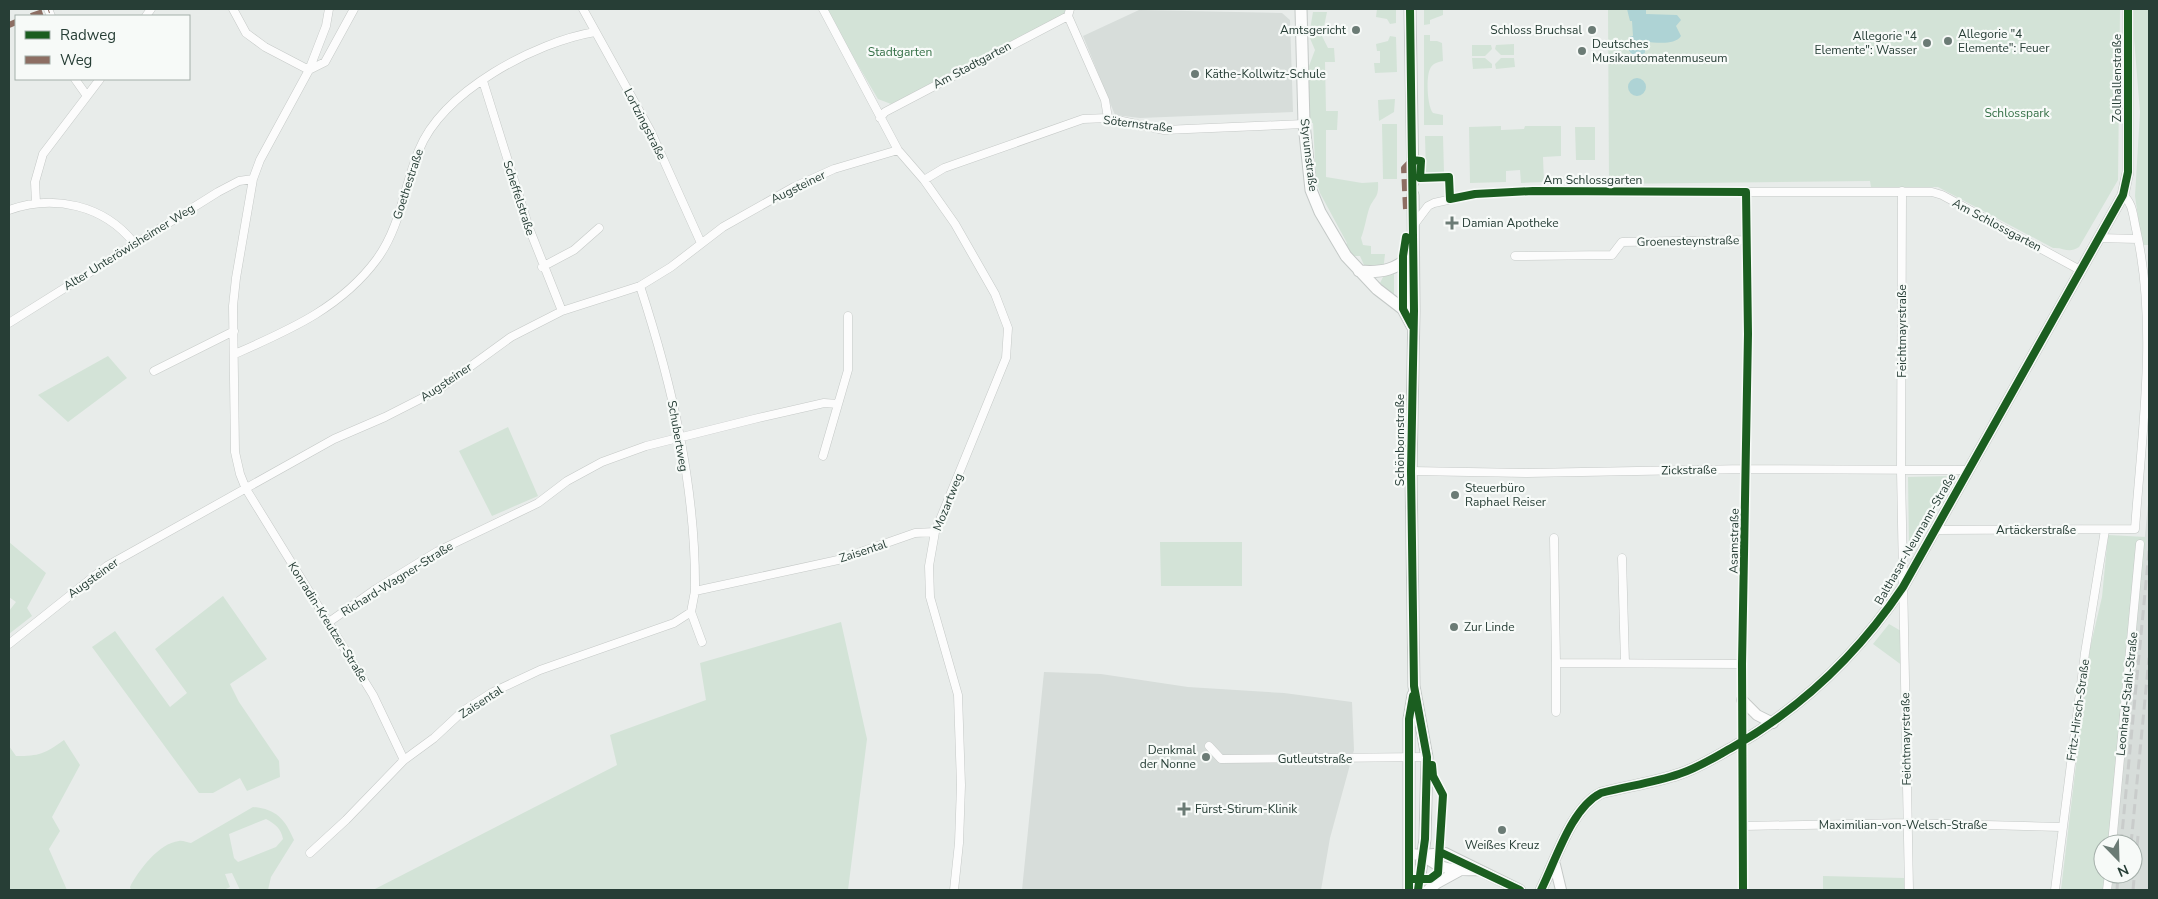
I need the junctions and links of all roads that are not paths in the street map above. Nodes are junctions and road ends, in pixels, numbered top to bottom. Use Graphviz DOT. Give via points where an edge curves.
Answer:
graph roads {
  1 [pos="233,9"];
  2 [pos="329,9"];
  3 [pos="354,9"];
  4 [pos="583,9"];
  5 [pos="823,9"];
  6 [pos="1301,9"];
  7 [pos="1410,9"];
  8 [pos="2128,9"];
  9 [pos="1069,13"];
  10 [pos="595,32"];
  11 [pos="309,70"];
  12 [pos="76,80"];
  13 [pos="99,80"];
  14 [pos="483,81"];
  15 [pos="87,96"];
  16 [pos="880,118"];
  17 [pos="1108,118"];
  18 [pos="1304,124"];
  19 [pos="2128,147"];
  20 [pos="898,150"];
  21 [pos="253,179"];
  22 [pos="924,180"];
  23 [pos="1413,182"];
  24 [pos="1746,192"];
  25 [pos="1902,192"];
  26 [pos="2123,194"];
  27 [pos="1413,195"];
  28 [pos="36,203"];
  29 [pos="9,210"];
  30 [pos="1412,227"];
  31 [pos="599,228"];
  32 [pos="2098,238"];
  33 [pos="2138,239"];
  34 [pos="1746,240"];
  35 [pos="134,243"];
  36 [pos="701,243"];
  37 [pos="1413,253"];
  38 [pos="1515,256"];
  39 [pos="542,267"];
  40 [pos="2080,270"];
  41 [pos="1359,271"];
  42 [pos="640,286"];
  43 [pos="562,311"];
  44 [pos="848,316"];
  45 [pos="9,323"];
  46 [pos="1412,326"];
  47 [pos="234,331"];
  48 [pos="235,354"];
  49 [pos="154,371"];
  50 [pos="838,404"];
  51 [pos="680,437"];
  52 [pos="823,456"];
  53 [pos="1747,469"];
  54 [pos="1968,470"];
  55 [pos="1411,471"];
  56 [pos="1901,471"];
  57 [pos="246,488"];
  58 [pos="1936,530"];
  59 [pos="2106,530"];
  60 [pos="935,532"];
  61 [pos="1554,538"];
  62 [pos="2140,544"];
  63 [pos="1622,558"];
  64 [pos="1903,587"];
  65 [pos="695,591"];
  66 [pos="691,612"];
  67 [pos="330,622"];
  68 [pos="702,642"];
  69 [pos="9,644"];
  70 [pos="1556,663"];
  71 [pos="1625,663"];
  72 [pos="1742,664"];
  73 [pos="1414,686"];
  74 [pos="1742,700"];
  75 [pos="1556,712"];
  76 [pos="1772,723"];
  77 [pos="1742,742"];
  78 [pos="1209,746"];
  79 [pos="1427,757"];
  80 [pos="1410,758"];
  81 [pos="404,760"];
  82 [pos="1908,823"];
  83 [pos="1744,826"];
  84 [pos="2062,827"];
  85 [pos="2113,834"];
  86 [pos="310,853"];
  87 [pos="1409,854"];
  88 [pos="1423,855"];
  89 [pos="1555,864"];
  90 [pos="1480,870"];
  91 [pos="1459,871"];
  92 [pos="954,890"];
  93 [pos="1409,890"];
  94 [pos="1418,890"];
  95 [pos="1428,890"];
  96 [pos="1520,890"];
  97 [pos="1542,890"];
  98 [pos="1560,890"];
  99 [pos="1743,890"];
  100 [pos="1909,890"];
  101 [pos="2055,890"];
  1 -- 11 [label="street" via="246,33"];
  2 -- 11 [label="street, Konradin-Kreutzer-Straße"];
  3 -- 11 [label="street" via="325,62"];
  4 -- 10 [label="street, Lortzingstraße"];
  5 -- 16 [label="street, Mozartweg"];
  6 -- 18 [label="main road, Styrumstraße"];
  7 -- 23 [label="main road"];
  8 -- 19 [label="street, Zollhallenstraße"];
  9 -- 16 [label="street, Am Stadtgarten"];
  9 -- 17 [label="street" via="1105,100"];
  10 -- 14 [label="street, Goethestraße" via="571,36 539,48"];
  10 -- 36 [label="street, Lortzingstraße" via="651,132"];
  11 -- 21 [label="street, Konradin-Kreutzer-Straße"];
  12 -- 15 [label="street"];
  13 -- 15 [label="street"];
  14 -- 39 [label="street, Scheffelstraße"];
  14 -- 48 [label="street, Goethestraße" via="450,107 425,135 387,242 354,286 309,319"];
  15 -- 28 [label="street" via="43,154 35,182"];
  16 -- 20 [label="street, Mozartweg"];
  17 -- 18 [label="street, Söternstraße" via="1164,130"];
  17 -- 22 [label="street, Söternstraße" via="1083,119 1059,126 944,168"];
  18 -- 41 [label="main road, Styrumstraße" via="1311,190 1332,234"];
  19 -- 26 [label="street, Balthasar-Neumann-Straße"];
  20 -- 22 [label="street, Mozartweg"];
  20 -- 36 [label="street, Augsteiner" via="834,170 794,187 740,216"];
  21 -- 35 [label="street, Alter Unteröwisheimer Weg" via="239,181 218,192"];
  21 -- 47 [label="street, Konradin-Kreutzer-Straße" via="236,278"];
  22 -- 60 [label="street, Mozartweg" via="979,264 1008,328 1006,358"];
  24 -- 25 [label="street, Am Schlossgarten"];
  24 -- 30 [label="street, Am Schlossgarten" via="1533,191 1475,194 1428,206"];
  24 -- 34 [label="street, Asamstraße"];
  25 -- 40 [label="street, Am Schlossgarten" via="1942,195"];
  25 -- 56 [label="street, Feichtmayrstraße"];
  26 -- 32 [label="street, Balthasar-Neumann-Straße"];
  26 -- 33 [label="street" via="2130,201"];
  27 -- 30 [label="main road, Schönbornstraße"];
  28 -- 29 [label="street"];
  28 -- 35 [label="street" via="67,204 93,210 123,229"];
  30 -- 37 [label="main road, Schönbornstraße"];
  31 -- 39 [label="street" via="574,250"];
  32 -- 33 [label="street"];
  32 -- 40 [label="street, Balthasar-Neumann-Straße"];
  33 -- 59 [label="street, Artäckerstraße" via="2147,331 2135,529"];
  34 -- 38 [label="street, Groenesteynstraße" via="1622,242 1612,255"];
  34 -- 53 [label="street, Asamstraße"];
  35 -- 45 [label="street, Alter Unteröwisheimer Weg"];
  36 -- 42 [label="street, Augsteiner"];
  37 -- 41 [label="main road" via="1391,270"];
  37 -- 46 [label="main road, Schönbornstraße"];
  39 -- 43 [label="street, Scheffelstraße"];
  40 -- 54 [label="street, Balthasar-Neumann-Straße"];
  41 -- 46 [label="main road, Styrumstraße" via="1403,309"];
  42 -- 43 [label="street, Augsteiner"];
  42 -- 51 [label="street, Schubertweg" via="664,366"];
  43 -- 57 [label="street, Augsteiner" via="511,338 438,390 334,439"];
  44 -- 50 [label="street" via="848,370"];
  46 -- 55 [label="main road, Schönbornstraße"];
  47 -- 48 [label="street, Konradin-Kreutzer-Straße"];
  47 -- 49 [label="street"];
  48 -- 57 [label="street, Konradin-Kreutzer-Straße" via="235,452"];
  50 -- 51 [label="street, Richard-Wagner-Straße" via="824,403"];
  50 -- 52 [label="street"];
  51 -- 65 [label="street, Schubertweg" via="693,538"];
  51 -- 67 [label="street, Richard-Wagner-Straße" via="602,462 567,481 538,503 438,551"];
  53 -- 55 [label="street, Zickstraße" via="1527,473"];
  53 -- 56 [label="street, Zickstraße"];
  53 -- 72 [label="street, Asamstraße"];
  54 -- 56 [label="street, Zickstraße"];
  54 -- 58 [label="street, Balthasar-Neumann-Straße"];
  55 -- 73 [label="main road, Schönbornstraße"];
  56 -- 64 [label="street, Balthasar-Neumann-Straße"];
  57 -- 67 [label="street, Konradin-Kreutzer-Straße"];
  57 -- 69 [label="street, Augsteiner" via="107,566"];
  58 -- 59 [label="street, Artäckerstraße"];
  58 -- 64 [label="street, Balthasar-Neumann-Straße"];
  59 -- 84 [label="street, Fritz-Hirsch-Straße" via="2085,653"];
  60 -- 65 [label="street, Zaisental" via="915,534 838,560"];
  60 -- 92 [label="street, Mozartweg" via="929,566 930,598 958,695 961,785"];
  61 -- 70 [label="street"];
  62 -- 85 [label="street, Leonhard-Stahl-Straße"];
  63 -- 71 [label="street"];
  64 -- 76 [label="street, Balthasar-Neumann-Straße" via="1842,665"];
  64 -- 82 [label="street, Feichtmayrstraße"];
  65 -- 66 [label="street"];
  66 -- 68 [label="street"];
  66 -- 81 [label="street, Zaisental" via="674,623 540,670 493,692 463,711"];
  67 -- 81 [label="street, Konradin-Kreutzer-Straße" via="373,695"];
  70 -- 71 [label="street"];
  70 -- 75 [label="street"];
  71 -- 72 [label="street"];
  72 -- 74 [label="street, Asamstraße"];
  73 -- 79 [label="main road, Schönbornstraße"];
  73 -- 80 [label="main road, Schönbornstraße" via="1409,719"];
  74 -- 76 [label="street" via="1757,716"];
  74 -- 77 [label="street, Asamstraße"];
  76 -- 77 [label="street, Balthasar-Neumann-Straße"];
  77 -- 83 [label="street, Asamstraße"];
  77 -- 89 [label="street, Balthasar-Neumann-Straße" via="1680,774 1608,791 1590,799 1578,813"];
  78 -- 80 [label="street, Gutleutstraße" via="1221,759"];
  79 -- 80 [label="street, Gutleutstraße"];
  79 -- 88 [label="main road, Schönbornstraße"];
  80 -- 87 [label="main road, Schönbornstraße"];
  81 -- 86 [label="street, Zaisental"];
  82 -- 83 [label="street, Maximilian-von-Welsch-Straße"];
  82 -- 84 [label="street, Maximilian-von-Welsch-Straße"];
  82 -- 100 [label="street, Feichtmayrstraße"];
  83 -- 99 [label="street, Asamstraße"];
  84 -- 101 [label="street, Fritz-Hirsch-Straße"];
  87 -- 88 [label="street"];
  87 -- 93 [label="main road, Schönbornstraße"];
  88 -- 90 [label="street" via="1445,853"];
  88 -- 91 [label="street" via="1438,866"];
  88 -- 94 [label="main road, Schönbornstraße"];
  89 -- 97 [label="street, Balthasar-Neumann-Straße"];
  89 -- 98 [label="street"];
  90 -- 91 [label="street"];
  90 -- 96 [label="street"];
  91 -- 95 [label="street"];
}
